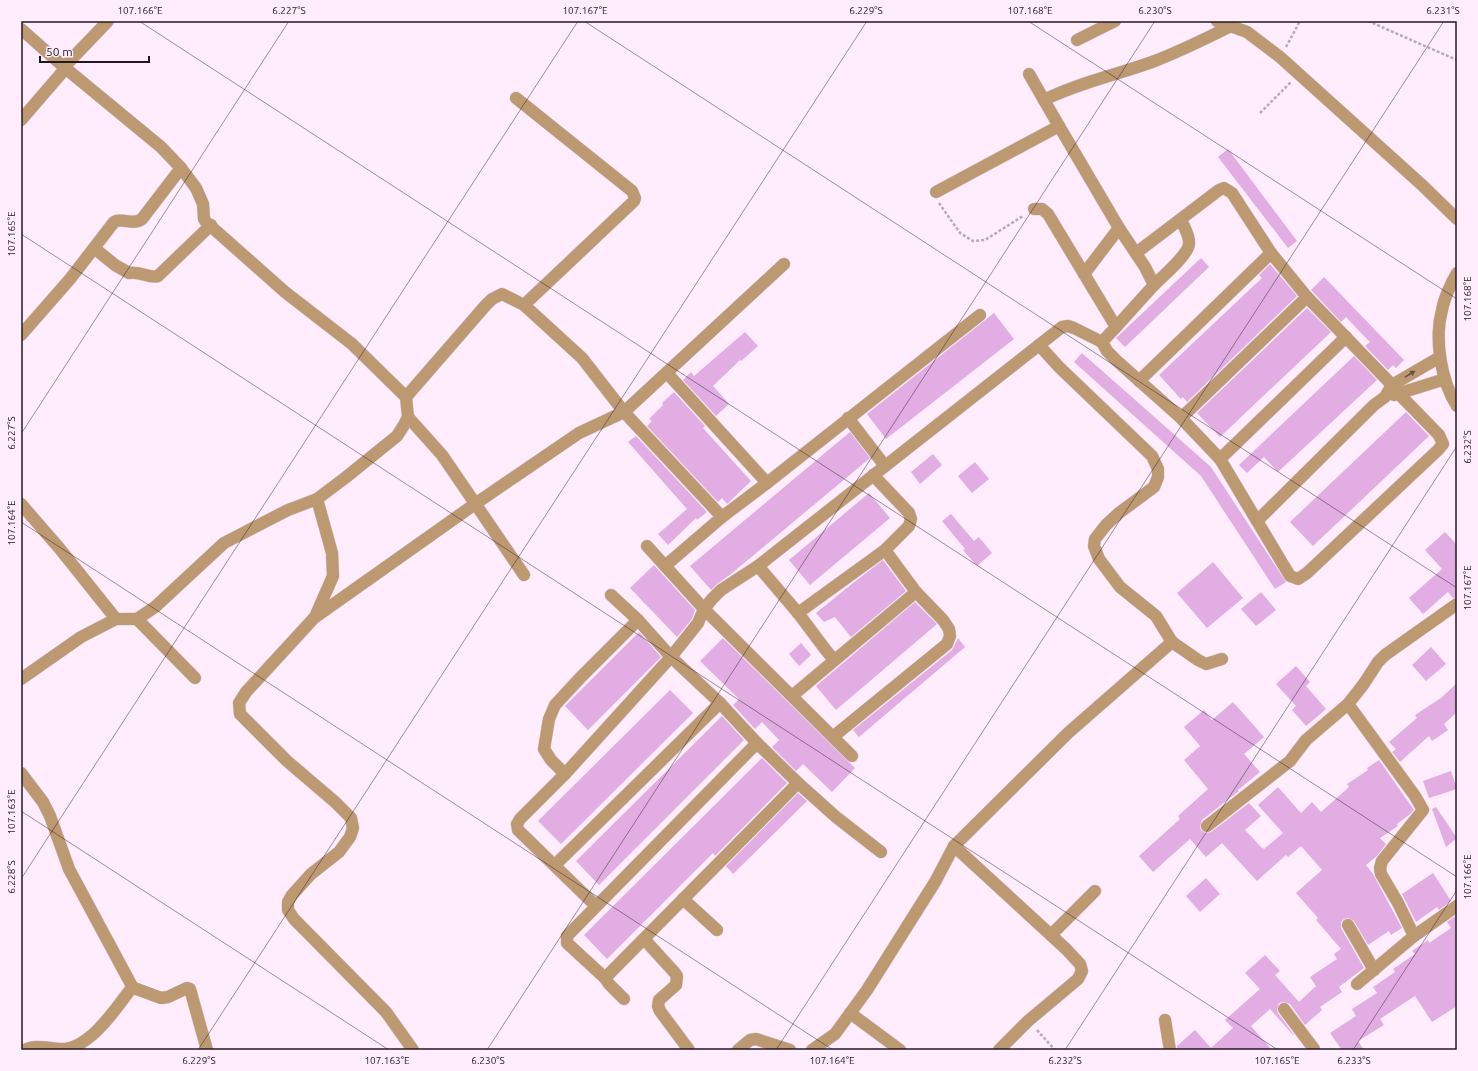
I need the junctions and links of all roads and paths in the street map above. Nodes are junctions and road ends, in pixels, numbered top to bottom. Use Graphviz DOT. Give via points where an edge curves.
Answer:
graph roads {
  1 [pos="108,21"];
  2 [pos="1115,21"];
  3 [pos="1217,21"];
  4 [pos="1300,21"];
  5 [pos="1368,21"];
  6 [pos="1231,26"];
  7 [pos="21,29"];
  8 [pos="1077,40"];
  9 [pos="1280,57"];
  10 [pos="1457,60"];
  11 [pos="64,68"];
  12 [pos="1029,74"];
  13 [pos="1299,75"];
  14 [pos="516,98"];
  15 [pos="1044,100"];
  16 [pos="1260,113"];
  17 [pos="21,120"];
  18 [pos="1059,126"];
  19 [pos="181,168"];
  20 [pos="936,192"];
  21 [pos="1034,210"];
  22 [pos="1457,219"];
  23 [pos="1181,220"];
  24 [pos="210,225"];
  25 [pos="1119,228"];
  26 [pos="94,248"];
  27 [pos="1136,253"];
  28 [pos="1271,253"];
  29 [pos="784,264"];
  30 [pos="1457,273"];
  31 [pos="1084,274"];
  32 [pos="1154,285"];
  33 [pos="1308,297"];
  34 [pos="524,305"];
  35 [pos="980,315"];
  36 [pos="1116,327"];
  37 [pos="22,332"];
  38 [pos="1346,338"];
  39 [pos="1102,342"];
  40 [pos="1039,345"];
  41 [pos="1440,357"];
  42 [pos="667,373"];
  43 [pos="1445,379"];
  44 [pos="1139,382"];
  45 [pos="1396,389"];
  46 [pos="406,397"];
  47 [pos="1457,406"];
  48 [pos="624,412"];
  49 [pos="408,417"];
  50 [pos="848,418"];
  51 [pos="1181,418"];
  52 [pos="1220,459"];
  53 [pos="885,466"];
  54 [pos="873,475"];
  55 [pos="767,483"];
  56 [pos="317,499"];
  57 [pos="21,504"];
  58 [pos="475,504"];
  59 [pos="722,517"];
  60 [pos="1257,521"];
  61 [pos="647,546"];
  62 [pos="885,550"];
  63 [pos="665,566"];
  64 [pos="758,566"];
  65 [pos="524,575"];
  66 [pos="916,592"];
  67 [pos="611,595"];
  68 [pos="1457,604"];
  69 [pos="704,609"];
  70 [pos="798,613"];
  71 [pos="314,618"];
  72 [pos="116,619"];
  73 [pos="138,619"];
  74 [pos="638,620"];
  75 [pos="1172,642"];
  76 [pos="671,657"];
  77 [pos="1222,659"];
  78 [pos="834,660"];
  79 [pos="195,678"];
  80 [pos="21,679"];
  81 [pos="792,696"];
  82 [pos="720,702"];
  83 [pos="1348,704"];
  84 [pos="834,736"];
  85 [pos="757,743"];
  86 [pos="852,756"];
  87 [pos="21,773"];
  88 [pos="565,774"];
  89 [pos="798,783"];
  90 [pos="1207,826"];
  91 [pos="954,846"];
  92 [pos="881,852"];
  93 [pos="555,865"];
  94 [pos="1095,891"];
  95 [pos="683,899"];
  96 [pos="596,906"];
  97 [pos="1457,906"];
  98 [pos="1348,925"];
  99 [pos="717,930"];
  100 [pos="1051,935"];
  101 [pos="1414,936"];
  102 [pos="644,939"];
  103 [pos="1374,970"];
  104 [pos="605,978"];
  105 [pos="1357,984"];
  106 [pos="133,988"];
  107 [pos="624,999"];
  108 [pos="1284,1009"];
  109 [pos="850,1013"];
  110 [pos="1165,1020"];
  111 [pos="1028,1021"];
  112 [pos="25,1050"];
  113 [pos="207,1050"];
  114 [pos="413,1050"];
  115 [pos="689,1050"];
  116 [pos="738,1050"];
  117 [pos="790,1050"];
  118 [pos="812,1050"];
  119 [pos="900,1050"];
  120 [pos="999,1050"];
  121 [pos="1055,1050"];
  122 [pos="1170,1050"];
  123 [pos="1314,1050"];
  1 -- 11 [label="street"];
  2 -- 8 [label="street"];
  3 -- 6 [label="street"];
  4 -- 9 [label="path"];
  5 -- 10 [label="path"];
  6 -- 9 [label="street" via="1247,32"];
  6 -- 15 [label="street" via="1170,55 1067,89"];
  7 -- 11 [label="street"];
  9 -- 13 [label="street"];
  11 -- 17 [label="street"];
  11 -- 19 [label="street" via="161,147"];
  12 -- 15 [label="street"];
  13 -- 16 [label="path"];
  13 -- 22 [label="street"];
  14 -- 34 [label="street" via="632,192 635,198"];
  15 -- 18 [label="street"];
  18 -- 20 [label="street"];
  18 -- 25 [label="street"];
  19 -- 24 [label="street" via="196,188 203,204 204,218"];
  19 -- 26 [label="street" via="142,219 135,222 116,221"];
  20 -- 21 [label="path" via="935,198 960,233 973,241 985,240"];
  21 -- 31 [label="street" via="1042,209 1048,214"];
  23 -- 27 [label="street"];
  23 -- 28 [label="street" via="1224,188 1232,193"];
  23 -- 32 [label="street" via="1189,238 1189,245 1184,254"];
  24 -- 26 [label="street" via="154,277 136,272 129,273"];
  24 -- 46 [label="street" via="285,292 352,344"];
  25 -- 27 [label="street"];
  25 -- 31 [label="street"];
  26 -- 37 [label="street"];
  27 -- 32 [label="street"];
  28 -- 33 [label="street"];
  28 -- 44 [label="street"];
  29 -- 42 [label="street"];
  30 -- 41 [label="street" via="1442,310"];
  31 -- 36 [label="street"];
  32 -- 36 [label="street"];
  33 -- 38 [label="street"];
  33 -- 51 [label="street"];
  34 -- 46 [label="street" via="502,294 492,299"];
  34 -- 48 [label="street" via="582,358"];
  35 -- 50 [label="street"];
  36 -- 39 [label="street"];
  38 -- 45 [label="street"];
  38 -- 52 [label="street"];
  39 -- 40 [label="street" via="1068,326 1062,327"];
  39 -- 44 [label="street" via="1107,351"];
  40 -- 53 [label="street"];
  40 -- 75 [label="street" via="1152,456 1158,469 1154,487 1106,525 1095,539 1094,546 1099,559 1120,587 1156,616"];
  41 -- 43 [label="street"];
  45 -- 41 [label="street, one-way"];
  42 -- 48 [label="street"];
  42 -- 55 [label="street"];
  43 -- 45 [label="street"];
  43 -- 47 [label="street"];
  44 -- 51 [label="street"];
  45 -- 60 [label="street" via="1374,405"];
  45 -- 60 [label="street" via="1439,435 1443,444 1438,450 1307,574 1298,579 1290,576"];
  46 -- 49 [label="street"];
  48 -- 58 [label="street" via="579,433"];
  48 -- 59 [label="street"];
  49 -- 56 [label="street" via="397,436"];
  49 -- 58 [label="street" via="442,455"];
  50 -- 53 [label="street"];
  50 -- 55 [label="street"];
  51 -- 52 [label="street"];
  52 -- 60 [label="street"];
  53 -- 54 [label="street"];
  54 -- 62 [label="street" via="909,513 911,519 909,526"];
  54 -- 64 [label="street"];
  55 -- 59 [label="street"];
  56 -- 71 [label="street" via="332,553 333,576"];
  56 -- 73 [label="street" via="288,510 224,543 160,603"];
  57 -- 72 [label="street"];
  58 -- 65 [label="street"];
  58 -- 71 [label="street"];
  59 -- 63 [label="street"];
  61 -- 63 [label="street"];
  62 -- 66 [label="street"];
  62 -- 70 [label="street"];
  63 -- 69 [label="street"];
  64 -- 69 [label="street" via="721,590"];
  64 -- 70 [label="street"];
  66 -- 78 [label="street"];
  66 -- 84 [label="street" via="949,629 947,644"];
  67 -- 74 [label="street"];
  68 -- 83 [label="street" via="1385,655"];
  69 -- 76 [label="street" via="698,623"];
  69 -- 81 [label="street"];
  70 -- 78 [label="street"];
  71 -- 114 [label="street" via="246,692 239,703 240,714 287,761 351,818 353,828 350,837 339,852 311,874 292,894 288,910 386,1012"];
  72 -- 73 [label="street"];
  72 -- 80 [label="street" via="81,637"];
  73 -- 79 [label="street"];
  74 -- 76 [label="street"];
  74 -- 88 [label="street" via="555,705 548,718 544,749"];
  75 -- 77 [label="street" via="1206,664"];
  75 -- 91 [label="street" via="1068,733"];
  76 -- 82 [label="street"];
  76 -- 88 [label="street"];
  78 -- 81 [label="street"];
  81 -- 84 [label="street"];
  82 -- 85 [label="street"];
  82 -- 93 [label="street"];
  83 -- 90 [label="street" via="1306,740 1290,761"];
  83 -- 101 [label="street" via="1423,810 1382,861 1380,868"];
  84 -- 86 [label="street"];
  85 -- 89 [label="street"];
  85 -- 96 [label="street"];
  87 -- 106 [label="street" via="43,802 69,869"];
  88 -- 93 [label="street" via="517,824 518,830"];
  89 -- 92 [label="street"];
  89 -- 95 [label="street"];
  91 -- 100 [label="street"];
  91 -- 109 [label="street" via="936,882"];
  93 -- 96 [label="street"];
  94 -- 100 [label="street"];
  95 -- 99 [label="street"];
  95 -- 102 [label="street"];
  96 -- 104 [label="street" via="569,933 567,943"];
  97 -- 101 [label="street"];
  98 -- 103 [label="street"];
  100 -- 111 [label="street" via="1080,964 1082,971 1078,979"];
  101 -- 103 [label="street"];
  102 -- 104 [label="street"];
  102 -- 115 [label="street" via="677,976 676,985 659,1000 658,1006"];
  103 -- 105 [label="street"];
  104 -- 107 [label="street"];
  106 -- 112 [label="street" via="101,1028 73,1047 30,1047"];
  106 -- 113 [label="street" via="161,998 190,989"];
  108 -- 123 [label="street"];
  109 -- 118 [label="street" via="835,1034"];
  109 -- 119 [label="street"];
  110 -- 122 [label="street"];
  111 -- 120 [label="street"];
  111 -- 121 [label="path"];
  116 -- 117 [label="street" via="750,1040 756,1039"];
}
